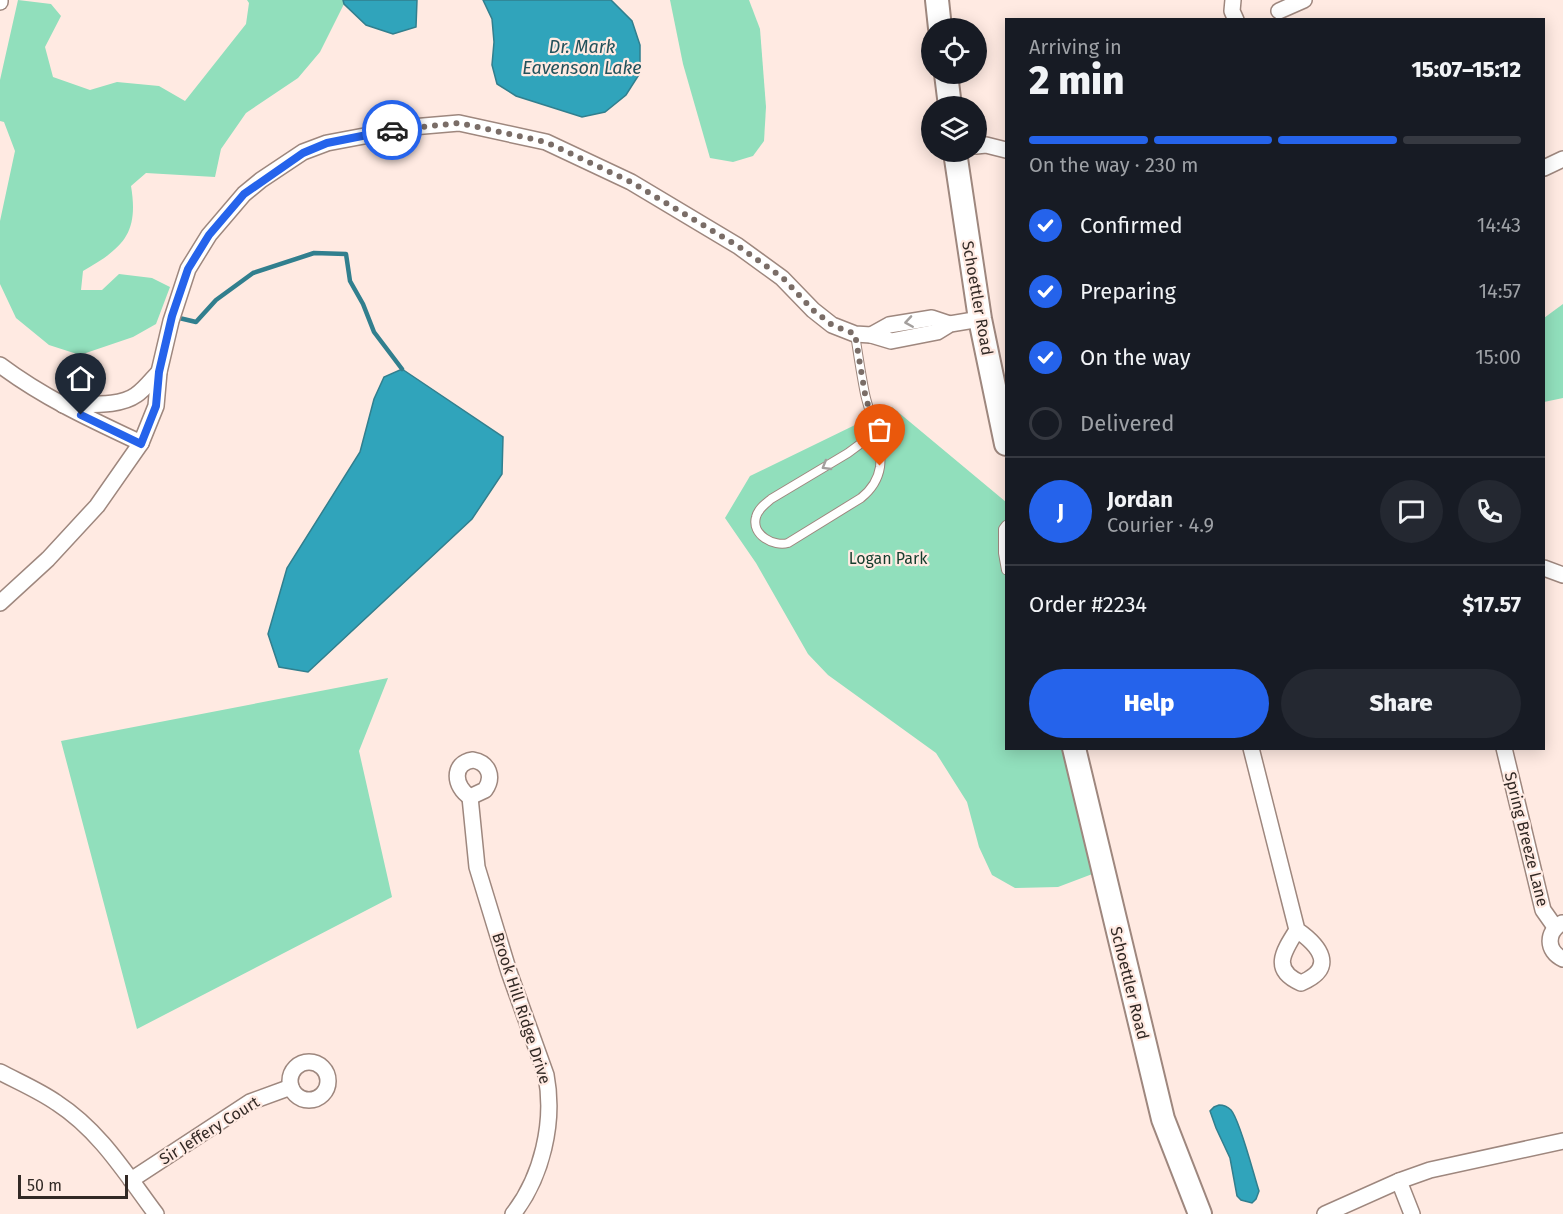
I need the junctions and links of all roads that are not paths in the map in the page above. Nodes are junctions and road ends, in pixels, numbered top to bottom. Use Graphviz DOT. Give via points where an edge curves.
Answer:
graph roads {
  1 [pos="936,0"];
  2 [pos="1233,0"];
  3 [pos="1304,0"];
  4 [pos="1278,10"];
  5 [pos="939,18"];
  6 [pos="1235,18"];
  7 [pos="987,145"];
  8 [pos="1005,150"];
  9 [pos="1563,159"];
  10 [pos="956,162"];
  11 [pos="1545,168"];
  12 [pos="980,319"];
  13 [pos="855,334"];
  14 [pos="0,365"];
  15 [pos="159,372"];
  16 [pos="61,405"];
  17 [pos="875,433"];
  18 [pos="1005,439"];
  19 [pos="141,444"];
  20 [pos="1005,526"];
  21 [pos="1005,564"];
  22 [pos="1545,568"];
  23 [pos="1563,575"];
  24 [pos="0,603"];
  25 [pos="1074,750"];
  26 [pos="1252,750"];
  27 [pos="1504,750"];
  28 [pos="470,797"];
  29 [pos="1559,925"];
  30 [pos="1297,930"];
  31 [pos="1563,959"];
  32 [pos="0,1072"];
  33 [pos="291,1087"];
  34 [pos="1563,1141"];
  35 [pos="131,1180"];
  36 [pos="1399,1181"];
  37 [pos="156,1214"];
  38 [pos="513,1214"];
  39 [pos="1200,1214"];
  40 [pos="1325,1214"];
  41 [pos="1412,1214"];
  1 -- 5 [label="street"];
  2 -- 6 [label="street"];
  3 -- 4 [label="street"];
  7 -- 8 [label="street"];
  9 -- 11 [label="street"];
  10 -- 12 [label="street, Schoettler Road"];
  12 -- 13 [label="street" via="950,324 932,318 889,325 871,335"];
  12 -- 18 [label="street, Schoettler Road"];
  13 -- 15 [label="street" via="832,325 783,278 738,246 631,182 546,142 459,123 412,127 327,143 303,153 244,194 209,235 188,269"];
  13 -- 17 [label="lane"];
  14 -- 16 [label="street"];
  15 -- 16 [label="street" via="135,396 106,405"];
  15 -- 19 [label="street" via="156,406"];
  16 -- 19 [label="street"];
  17 -- 17 [label="lane, one-way" via="761,508 755,522 763,536 772,543 788,543 869,492 880,466"];
  19 -- 24 [label="street" via="97,506"];
  20 -- 21 [label="lane"];
  22 -- 23 [label="street"];
  25 -- 39 [label="street, Schoettler Road" via="1163,1119"];
  26 -- 30 [label="street"];
  27 -- 29 [label="street, Spring Breeze Lane" via="1543,910"];
  28 -- 38 [label="street, Brook Hill Ridge Drive" via="477,867 548,1087 548,1128 543,1151 526,1198"];
  29 -- 31 [label="street, Spring Breeze Lane" via="1552,933 1550,945"];
  32 -- 35 [label="street" via="70,1113 108,1147"];
  33 -- 35 [label="street, Sir Jeffery Court" via="250,1101"];
  34 -- 36 [label="street" via="1430,1170"];
  35 -- 37 [label="street"];
  36 -- 40 [label="street"];
  36 -- 41 [label="street"];
}
